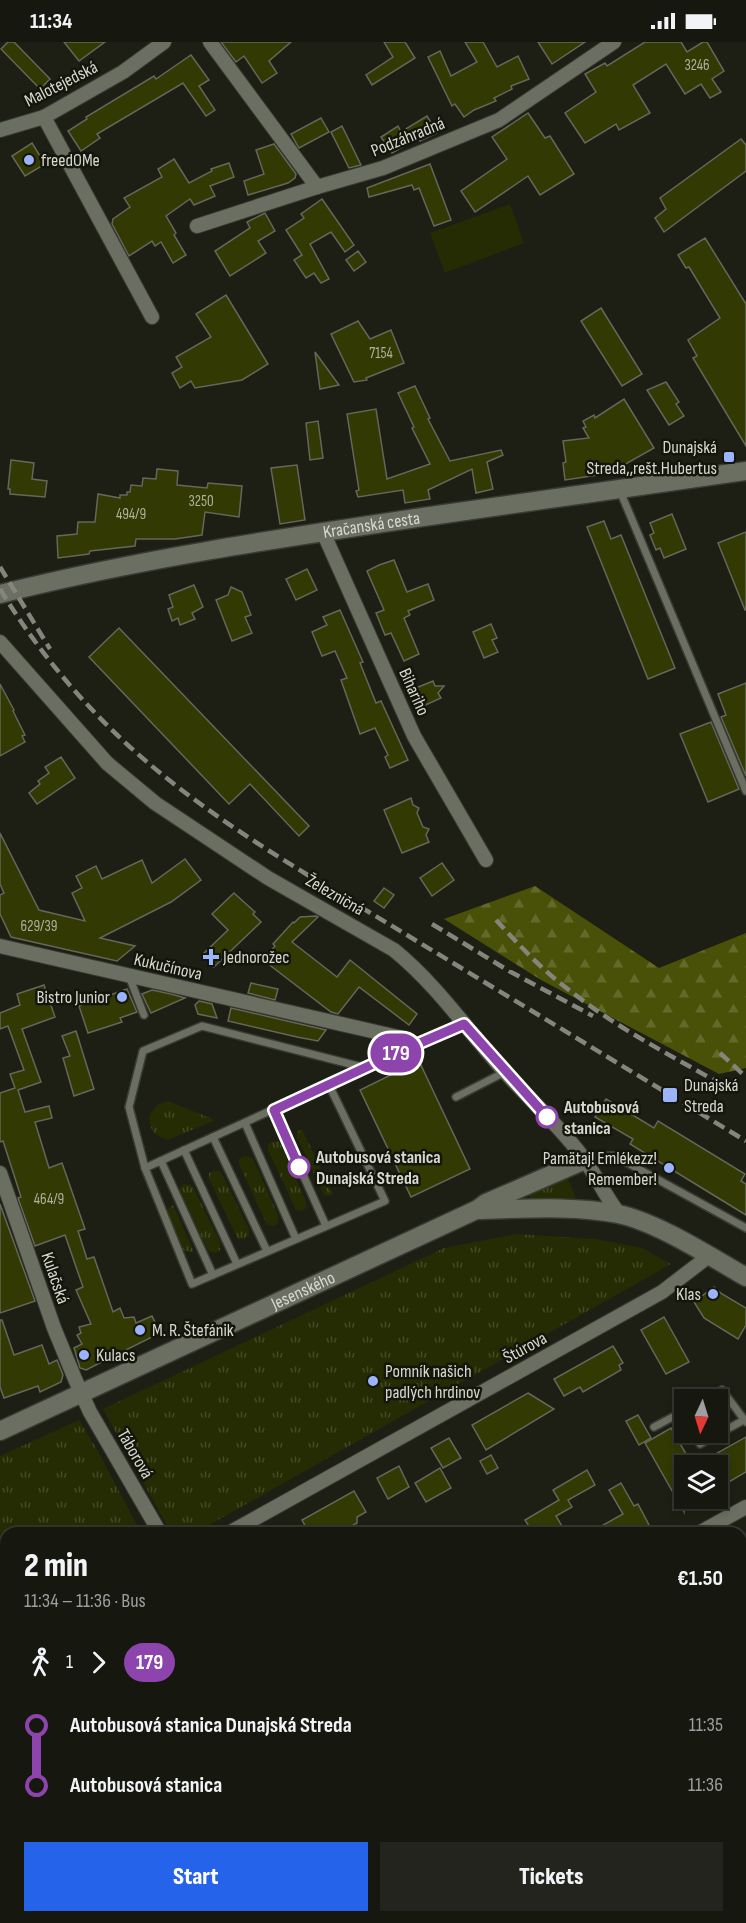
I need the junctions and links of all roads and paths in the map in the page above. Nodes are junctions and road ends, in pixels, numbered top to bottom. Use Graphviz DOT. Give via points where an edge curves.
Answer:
graph roads {
  1 [pos="164,42"];
  2 [pos="210,42"];
  3 [pos="614,42"];
  4 [pos="44,117"];
  5 [pos="0,130"];
  6 [pos="317,187"];
  7 [pos="197,226"];
  8 [pos="152,317"];
  9 [pos="746,471"];
  10 [pos="618,489"];
  11 [pos="323,532"];
  12 [pos="0,594"];
  13 [pos="0,642"];
  14 [pos="746,791"];
  15 [pos="486,860"];
  16 [pos="0,946"];
  17 [pos="129,976"];
  18 [pos="144,1015"];
  19 [pos="464,1024"];
  20 [pos="398,1037"];
  21 [pos="366,1068"];
  22 [pos="505,1072"];
  23 [pos="329,1085"];
  24 [pos="456,1097"];
  25 [pos="274,1110"];
  26 [pos="245,1123"];
  27 [pos="213,1137"];
  28 [pos="184,1150"];
  29 [pos="585,1160"];
  30 [pos="161,1161"];
  31 [pos="145,1168"];
  32 [pos="0,1173"];
  33 [pos="476,1210"];
  34 [pos="619,1214"];
  35 [pos="326,1226"];
  36 [pos="746,1228"];
  37 [pos="296,1239"];
  38 [pos="267,1251"];
  39 [pos="709,1256"];
  40 [pos="237,1264"];
  41 [pos="213,1275"];
  42 [pos="746,1277"];
  43 [pos="81,1392"];
  44 [pos="728,1398"];
  45 [pos="674,1417"];
  46 [pos="745,1421"];
  47 [pos="654,1427"];
  48 [pos="728,1430"];
  49 [pos="0,1431"];
  50 [pos="746,1507"];
  51 [pos="157,1527"];
  52 [pos="240,1527"];
  53 [pos="710,1527"];
  1 -- 4 [label="street, Malotejedská" via="123,72"];
  2 -- 6 [label="street"];
  3 -- 6 [label="street, Podzáhradná" via="499,120 383,168"];
  4 -- 5 [label="street, Malotejedská"];
  4 -- 8 [label="street"];
  6 -- 7 [label="street, Podzáhradná"];
  9 -- 10 [label="street, Kračanská cesta"];
  10 -- 11 [label="street, Kračanská cesta"];
  10 -- 14 [label="lane"];
  11 -- 12 [label="street, Kračanská cesta" via="180,555"];
  11 -- 15 [label="street, Bihariho" via="414,736"];
  13 -- 19 [label="street, Železničná" via="107,763 155,803 268,878 394,950 428,980"];
  16 -- 17 [label="street, Kukučínova"];
  17 -- 18 [label="lane"];
  17 -- 20 [label="street, Kukučínova"];
  19 -- 21 [label="lane"];
  19 -- 22 [label="street, Železničná"];
  21 -- 23 [label="lane"];
  21 -- 31 [label="lane" via="202,1026 143,1051 129,1107"];
  22 -- 24 [label="lane"];
  22 -- 29 [label="street, Železničná"];
  23 -- 25 [label="lane"];
  23 -- 35 [label="lane" via="385,1201"];
  25 -- 26 [label="lane"];
  25 -- 35 [label="lane"];
  26 -- 27 [label="lane"];
  26 -- 37 [label="lane"];
  27 -- 28 [label="lane"];
  27 -- 38 [label="lane"];
  28 -- 30 [label="lane"];
  28 -- 40 [label="lane"];
  29 -- 33 [label="street"];
  29 -- 34 [label="street, Železničná"];
  29 -- 36 [label="lane" via="615,1156"];
  30 -- 31 [label="lane"];
  30 -- 41 [label="lane"];
  31 -- 41 [label="lane" via="192,1284"];
  32 -- 43 [label="street, Kulačská" via="54,1328"];
  33 -- 34 [label="street, Jesenského" via="563,1208"];
  33 -- 43 [label="street, Jesenského"];
  34 -- 39 [label="street, Jesenského" via="652,1226"];
  35 -- 37 [label="lane"];
  37 -- 38 [label="lane"];
  38 -- 40 [label="lane"];
  39 -- 42 [label="street, Jesenského"];
  39 -- 52 [label="street, Štúrova" via="662,1292"];
  40 -- 41 [label="lane"];
  43 -- 49 [label="street, Jesenského"];
  43 -- 51 [label="street, Táborová"];
  44 -- 46 [label="lane"];
  45 -- 47 [label="lane"];
  46 -- 48 [label="lane"];
  50 -- 53 [label="street"];
}
